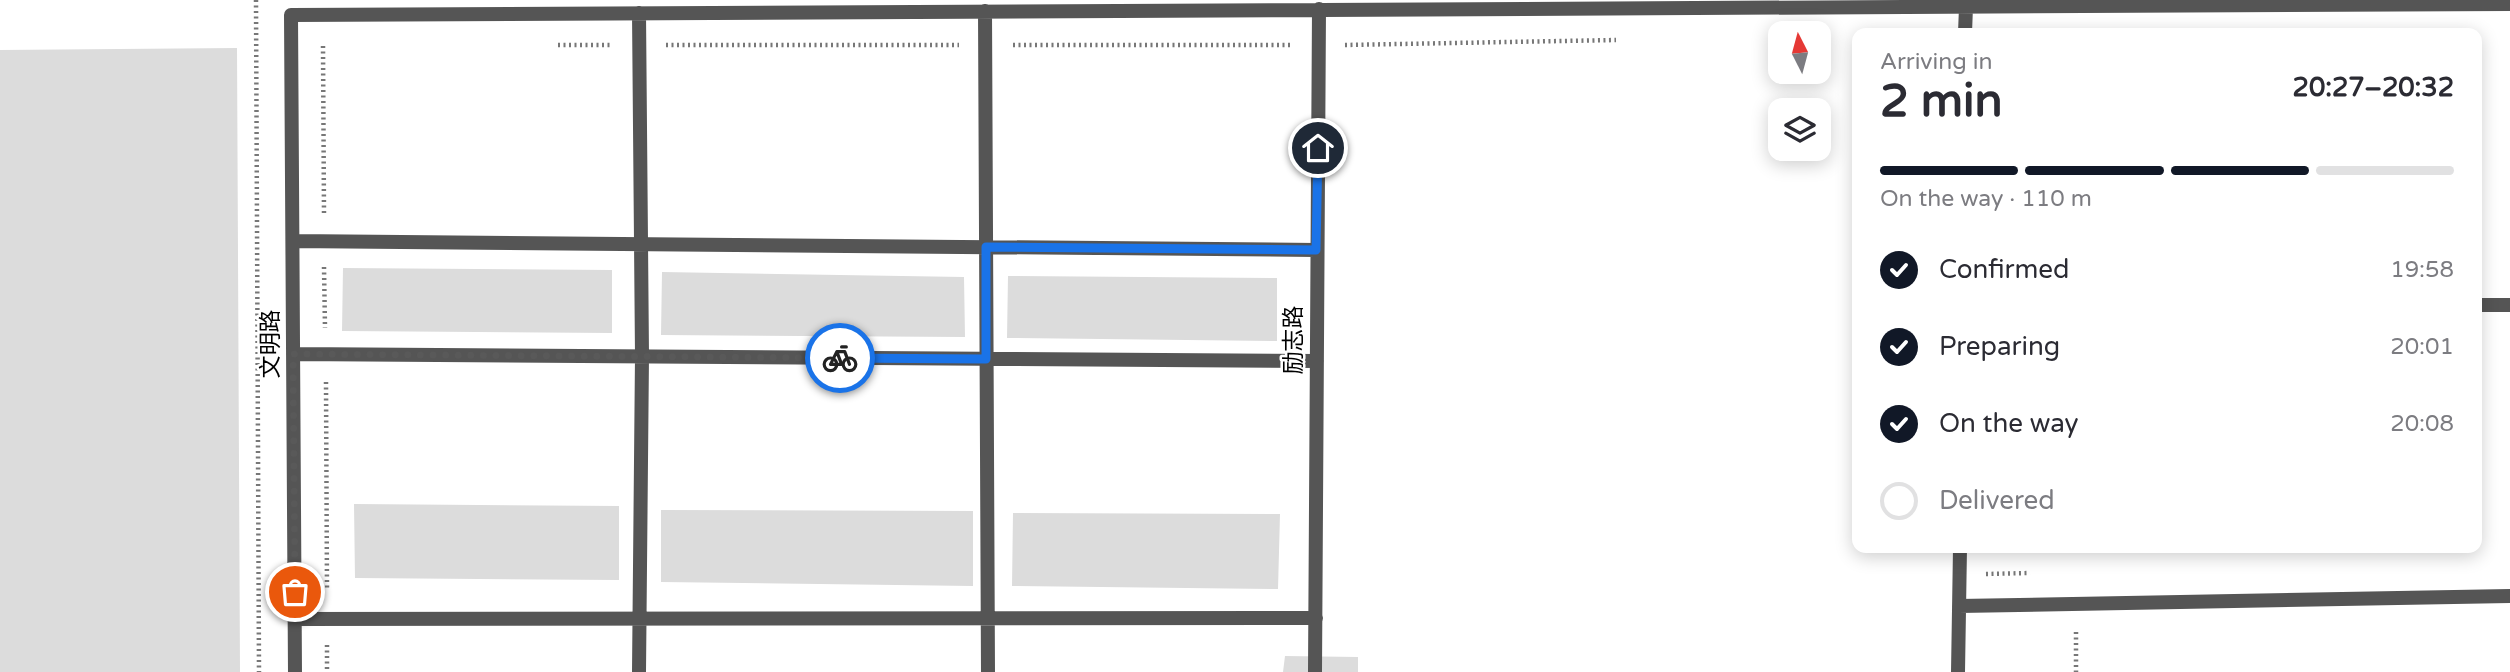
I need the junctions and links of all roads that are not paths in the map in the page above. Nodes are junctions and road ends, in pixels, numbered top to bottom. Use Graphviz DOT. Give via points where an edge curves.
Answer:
graph roads {
  1 [pos="2510,4"];
  2 [pos="1966,6"];
  3 [pos="1319,9"];
  4 [pos="985,11"];
  5 [pos="639,13"];
  6 [pos="1965,28"];
  7 [pos="293,241"];
  8 [pos="641,244"];
  9 [pos="986,247"];
  10 [pos="1316,250"];
  11 [pos="2482,305"];
  12 [pos="2510,305"];
  13 [pos="293,354"];
  14 [pos="642,356"];
  15 [pos="986,359"];
  16 [pos="1317,361"];
  17 [pos="1960,553"];
  18 [pos="2510,596"];
  19 [pos="1959,606"];
  20 [pos="1316,618"];
  21 [pos="295,619"];
  22 [pos="640,619"];
  23 [pos="988,619"];
  24 [pos="295,672"];
  25 [pos="639,672"];
  26 [pos="988,672"];
  27 [pos="1315,672"];
  28 [pos="1958,672"];
  1 -- 2 [label="street"];
  2 -- 3 [label="street"];
  2 -- 6 [label="street"];
  3 -- 4 [label="street"];
  3 -- 10 [label="street, 励志路"];
  4 -- 5 [label="street"];
  4 -- 9 [label="street"];
  5 -- 7 [label="street, 文明路" via="291,15"];
  5 -- 8 [label="street"];
  7 -- 8 [label="street"];
  7 -- 13 [label="street, 文明路"];
  8 -- 9 [label="street"];
  8 -- 14 [label="street"];
  9 -- 10 [label="street"];
  9 -- 15 [label="street"];
  10 -- 16 [label="street, 励志路"];
  11 -- 12 [label="street"];
  13 -- 14 [label="street"];
  13 -- 21 [label="street, 文明路"];
  14 -- 15 [label="street"];
  14 -- 22 [label="street"];
  15 -- 16 [label="street"];
  15 -- 23 [label="street"];
  16 -- 20 [label="street, 励志路"];
  17 -- 19 [label="street"];
  18 -- 19 [label="street"];
  19 -- 28 [label="street"];
  20 -- 23 [label="street"];
  20 -- 27 [label="street, 励志路"];
  21 -- 22 [label="street"];
  21 -- 24 [label="street, 文明路"];
  22 -- 23 [label="street"];
  22 -- 25 [label="street"];
  23 -- 26 [label="street"];
}
